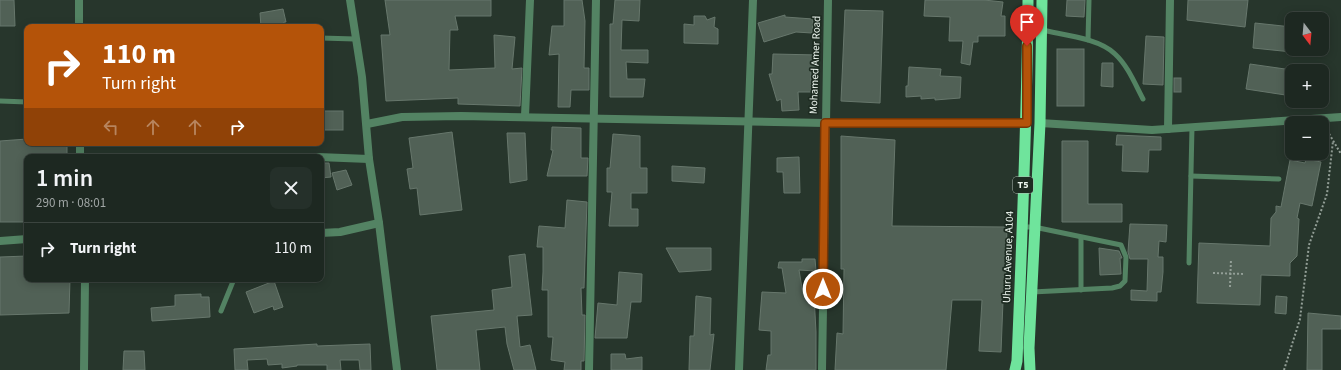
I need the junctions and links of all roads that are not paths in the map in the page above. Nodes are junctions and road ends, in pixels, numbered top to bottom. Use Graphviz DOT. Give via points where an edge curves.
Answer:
graph roads {
  1 [pos="79,0"];
  2 [pos="350,0"];
  3 [pos="530,0"];
  4 [pos="596,0"];
  5 [pos="753,0"];
  6 [pos="828,0"];
  7 [pos="1028,0"];
  8 [pos="1042,0"];
  9 [pos="1090,0"];
  10 [pos="1170,0"];
  11 [pos="79,24"];
  12 [pos="1042,30"];
  13 [pos="324,38"];
  14 [pos="355,38"];
  15 [pos="1088,40"];
  16 [pos="1143,99"];
  17 [pos="0,101"];
  18 [pos="24,102"];
  19 [pos="525,116"];
  20 [pos="1341,117"];
  21 [pos="594,119"];
  22 [pos="750,121"];
  23 [pos="825,123"];
  24 [pos="1027,123"];
  25 [pos="1040,123"];
  26 [pos="367,124"];
  27 [pos="1192,127"];
  28 [pos="1168,130"];
  29 [pos="324,157"];
  30 [pos="369,159"];
  31 [pos="1191,176"];
  32 [pos="1279,179"];
  33 [pos="379,222"];
  34 [pos="1021,227"];
  35 [pos="1034,227"];
  36 [pos="324,233"];
  37 [pos="1081,238"];
  38 [pos="24,239"];
  39 [pos="0,241"];
  40 [pos="1189,263"];
  41 [pos="85,282"];
  42 [pos="233,282"];
  43 [pos="1081,290"];
  44 [pos="1031,292"];
  45 [pos="221,312"];
  46 [pos="84,370"];
  47 [pos="397,370"];
  48 [pos="589,370"];
  49 [pos="739,370"];
  50 [pos="822,370"];
  51 [pos="1015,370"];
  52 [pos="1030,370"];
  1 -- 11 [label="street"];
  2 -- 14 [label="street"];
  3 -- 19 [label="street"];
  4 -- 21 [label="street"];
  5 -- 22 [label="street"];
  6 -- 23 [label="street, Mohamed Amer Road"];
  7 -- 24 [label="highway, Uhuru Avenue, A104 / T5"];
  8 -- 12 [label="highway, T5"];
  9 -- 15 [label="lane"];
  10 -- 28 [label="street"];
  12 -- 15 [label="lane"];
  12 -- 25 [label="highway, T5"];
  13 -- 14 [label="lane"];
  14 -- 26 [label="street"];
  15 -- 16 [label="lane" via="1116,54"];
  17 -- 18 [label="lane"];
  19 -- 21 [label="street"];
  19 -- 26 [label="street" via="402,117"];
  20 -- 27 [label="street"];
  21 -- 22 [label="street"];
  21 -- 48 [label="street"];
  22 -- 23 [label="street"];
  22 -- 49 [label="street"];
  23 -- 24 [label="street"];
  23 -- 50 [label="street, Mohamed Amer Road"];
  24 -- 34 [label="highway, Uhuru Avenue, A104 / T5"];
  25 -- 28 [label="street"];
  25 -- 35 [label="highway, T5"];
  26 -- 30 [label="street"];
  27 -- 28 [label="street"];
  27 -- 31 [label="lane"];
  29 -- 30 [label="street"];
  30 -- 33 [label="street"];
  31 -- 32 [label="lane"];
  31 -- 40 [label="lane"];
  33 -- 36 [label="street" via="340,232"];
  33 -- 47 [label="street"];
  34 -- 35 [label="lane"];
  34 -- 51 [label="highway, Uhuru Avenue, A104 / T5"];
  35 -- 37 [label="lane"];
  35 -- 44 [label="highway, T5"];
  37 -- 43 [label="lane"];
  37 -- 43 [label="lane" via="1121,245 1126,257 1127,273 1125,281 1120,286"];
  38 -- 39 [label="street"];
  41 -- 46 [label="street"];
  42 -- 45 [label="lane"];
  43 -- 44 [label="lane"];
  44 -- 52 [label="highway, T5"];
}
